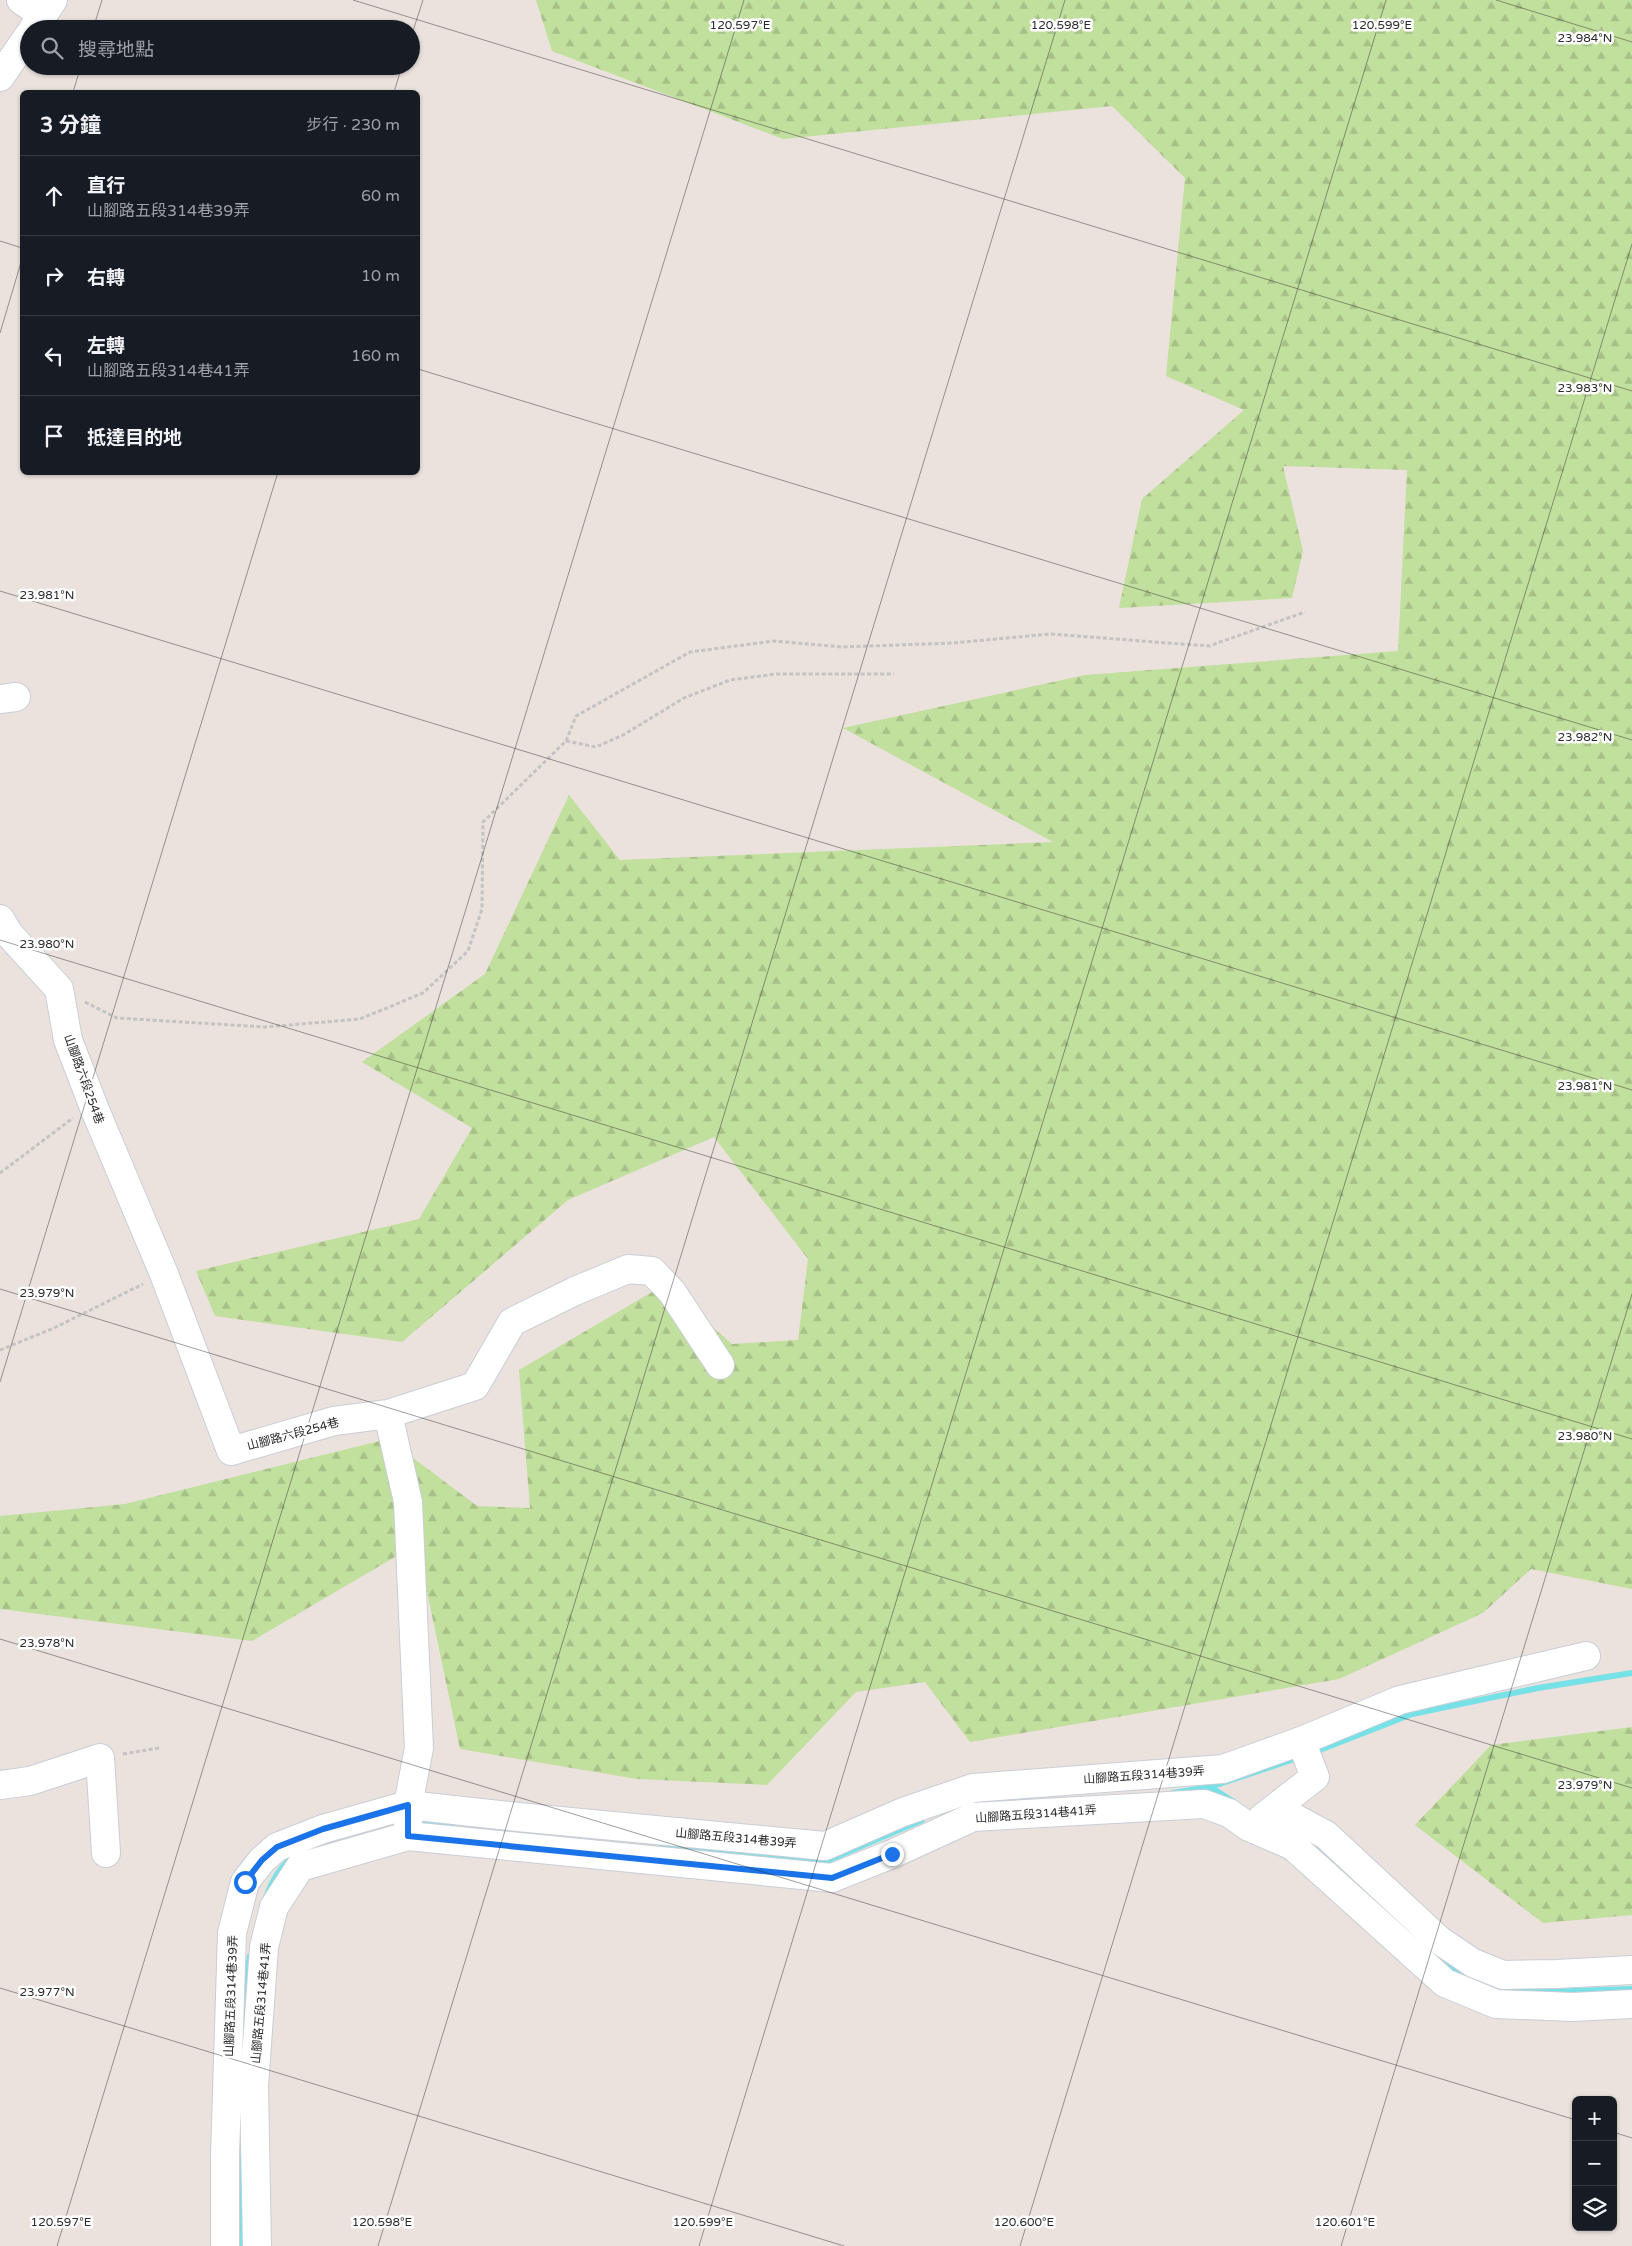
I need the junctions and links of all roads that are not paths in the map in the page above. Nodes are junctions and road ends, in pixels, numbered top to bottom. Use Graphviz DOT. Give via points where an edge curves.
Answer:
graph roads {
  1 [pos="20,43"];
  2 [pos="0,77"];
  3 [pos="0,919"];
  4 [pos="720,1365"];
  5 [pos="388,1414"];
  6 [pos="1586,1656"];
  7 [pos="1302,1741"];
  8 [pos="0,1785"];
  9 [pos="408,1805"];
  10 [pos="1276,1808"];
  11 [pos="1249,1827"];
  12 [pos="408,1836"];
  13 [pos="106,1853"];
  14 [pos="1632,1970"];
  15 [pos="1632,2004"];
  16 [pos="225,2246"];
  17 [pos="257,2246"];
  1 -- 2 [label="lane"];
  3 -- 5 [label="lane, 山腳路六段254巷" via="9,934 59,989 68,1040 164,1274 230,1451 334,1421"];
  4 -- 5 [label="lane, 山腳路六段254巷" via="672,1292 652,1271 628,1269 512,1322 476,1386"];
  5 -- 9 [label="lane" via="408,1502 419,1748"];
  6 -- 7 [label="lane, 山腳路五段314巷39弄" via="1400,1700"];
  7 -- 9 [label="lane, 山腳路五段314巷39弄" via="1223,1769 973,1788 903,1812 825,1846"];
  7 -- 10 [label="lane" via="1316,1777"];
  8 -- 13 [label="lane" via="30,1781 100,1758"];
  9 -- 12 [label="lane"];
  9 -- 16 [label="lane, 山腳路五段314巷39弄" via="323,1829 277,1847 245,1882 232,1932"];
  10 -- 11 [label="lane"];
  10 -- 14 [label="lane" via="1326,1835 1439,1940 1473,1963 1503,1975"];
  11 -- 12 [label="lane, 山腳路五段314巷41弄" via="1229,1813 1204,1804 973,1817 832,1878"];
  11 -- 15 [label="lane, 山腳路五段314巷41弄" via="1293,1846 1445,1983 1496,2004 1573,2007"];
  12 -- 17 [label="lane, 山腳路五段314巷41弄" via="300,1867 274,1907 264,1947 254,2086"];
}
